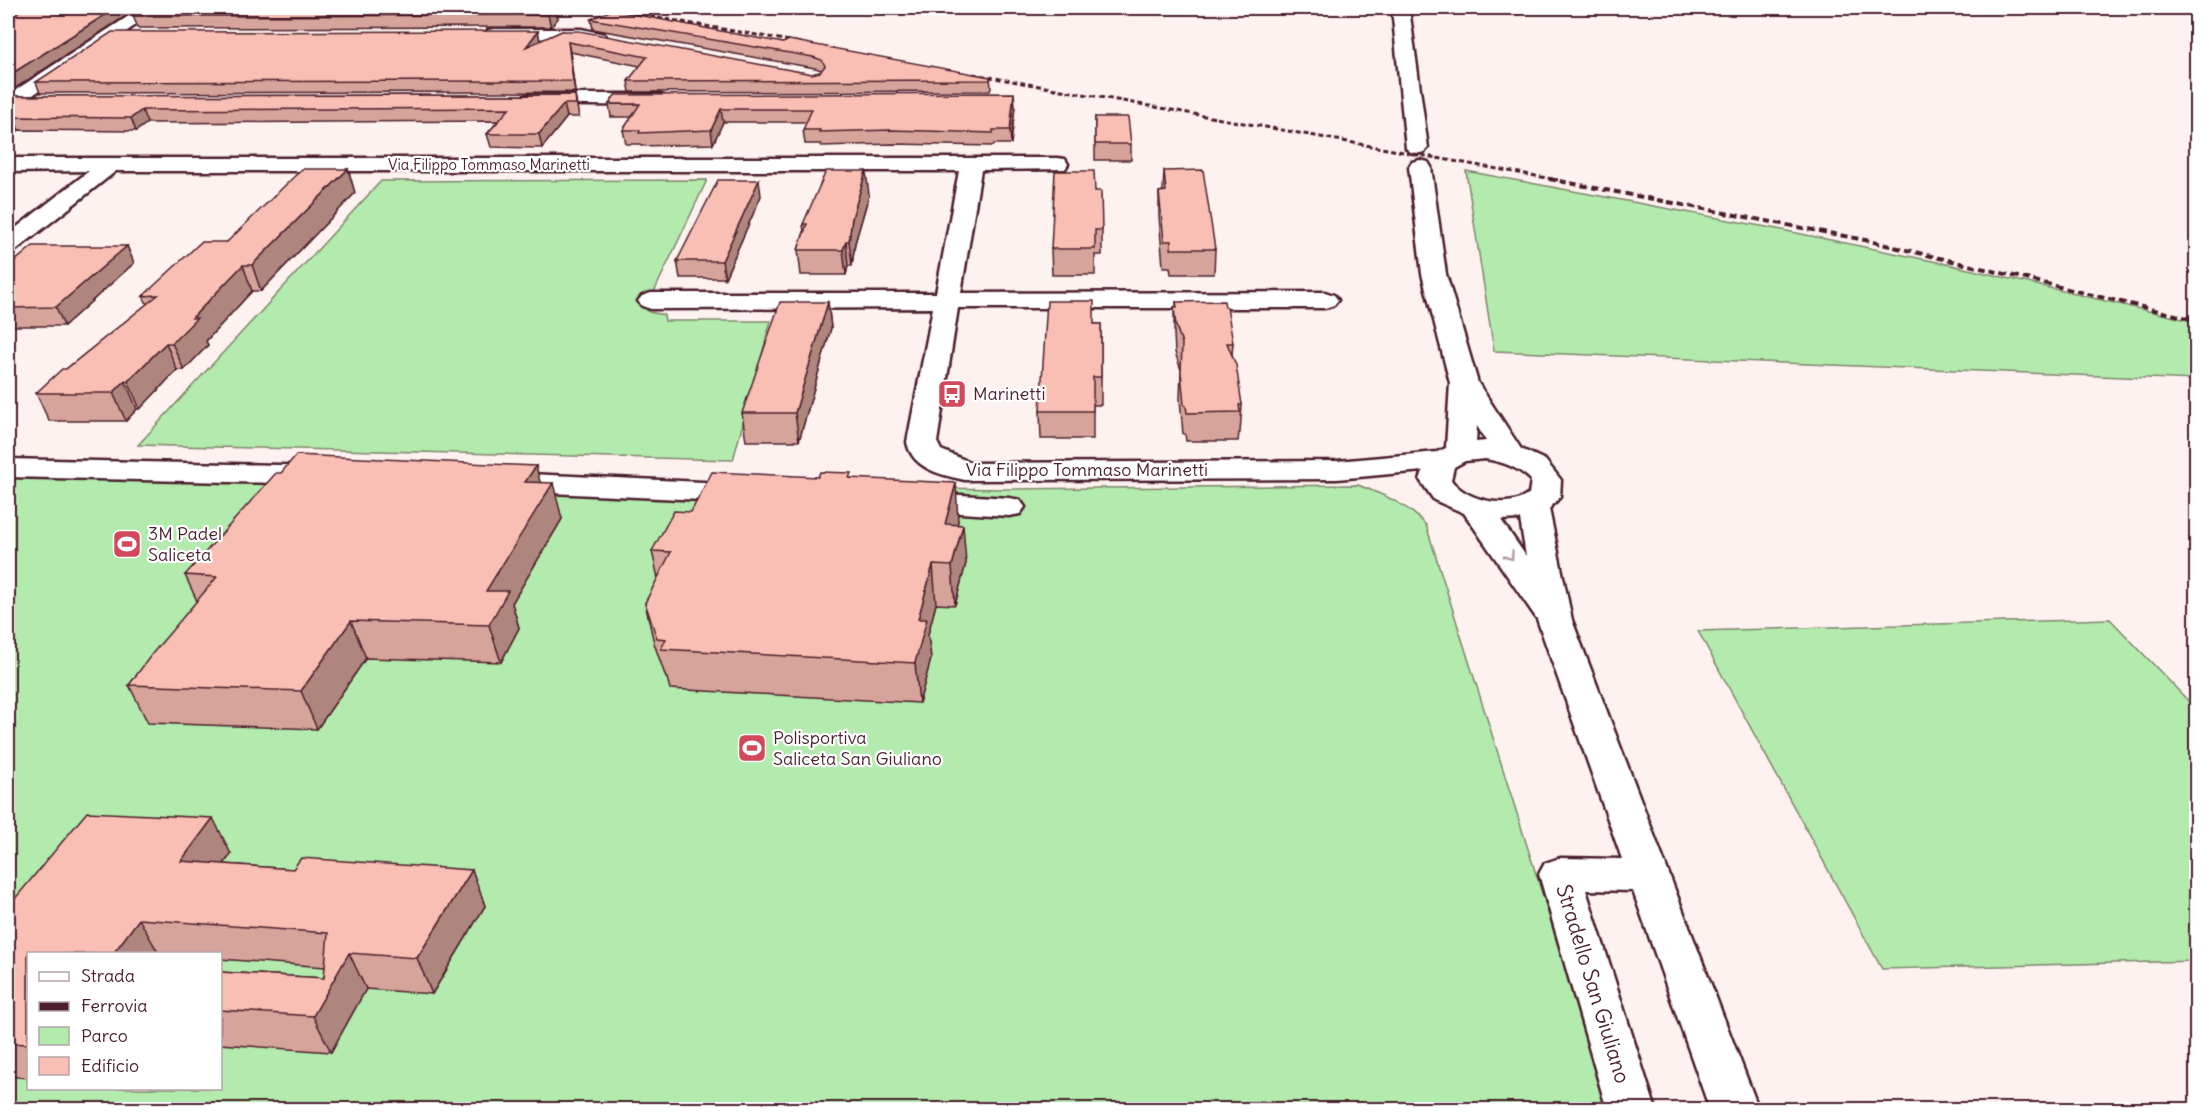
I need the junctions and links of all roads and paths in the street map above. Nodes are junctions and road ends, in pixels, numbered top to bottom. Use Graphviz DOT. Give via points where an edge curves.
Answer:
graph roads {
  1 [pos="152,8"];
  2 [pos="1400,8"];
  3 [pos="476,34"];
  4 [pos="111,35"];
  5 [pos="147,35"];
  6 [pos="616,41"];
  7 [pos="514,100"];
  8 [pos="682,100"];
  9 [pos="9,101"];
  10 [pos="47,101"];
  11 [pos="971,164"];
  12 [pos="1057,164"];
  13 [pos="8,165"];
  14 [pos="111,165"];
  15 [pos="8,245"];
  16 [pos="1325,300"];
  17 [pos="948,301"];
  18 [pos="651,302"];
  19 [pos="1464,383"];
  20 [pos="1510,455"];
  21 [pos="1448,466"];
  22 [pos="8,468"];
  23 [pos="350,476"];
  24 [pos="479,481"];
  25 [pos="772,494"];
  26 [pos="878,499"];
  27 [pos="1533,506"];
  28 [pos="1009,507"];
  29 [pos="1476,508"];
  30 [pos="1555,620"];
  31 [pos="1648,875"];
  32 [pos="1632,1110"];
  33 [pos="1735,1110"];
  1 -- 4 [label="street"];
  2 -- 19 [label="street" via="1434,274"];
  3 -- 6 [label="street" via="581,34"];
  4 -- 5 [label="street"];
  4 -- 9 [label="street"];
  7 -- 8 [label="street"];
  9 -- 10 [label="street"];
  11 -- 12 [label="street, Via Filippo Tommaso Marinetti"];
  11 -- 14 [label="street, Via Filippo Tommaso Marinetti"];
  11 -- 17 [label="street, Via Filippo Tommaso Marinetti"];
  13 -- 14 [label="street, Via Filippo Tommaso Marinetti"];
  14 -- 15 [label="street"];
  16 -- 17 [label="street"];
  17 -- 18 [label="street"];
  17 -- 21 [label="street, Via Filippo Tommaso Marinetti" via="922,442 924,453 951,468 972,472 1337,470 1361,477"];
  19 -- 20 [label="street"];
  19 -- 21 [label="street"];
  20 -- 21 [label="street, Via Filippo Tommaso Marinetti" via="1485,450"];
  20 -- 27 [label="street" via="1534,466 1546,480 1546,494"];
  21 -- 29 [label="street" via="1449,496"];
  22 -- 23 [label="street"];
  24 -- 25 [label="street"];
  26 -- 28 [label="street"];
  27 -- 29 [label="street" via="1507,512"];
  27 -- 30 [label="street"];
  29 -- 30 [label="street, one-way"];
  30 -- 31 [label="street"];
  31 -- 32 [label="street, Stradello San Giuliano" via="1560,874"];
  31 -- 33 [label="street"];
}
